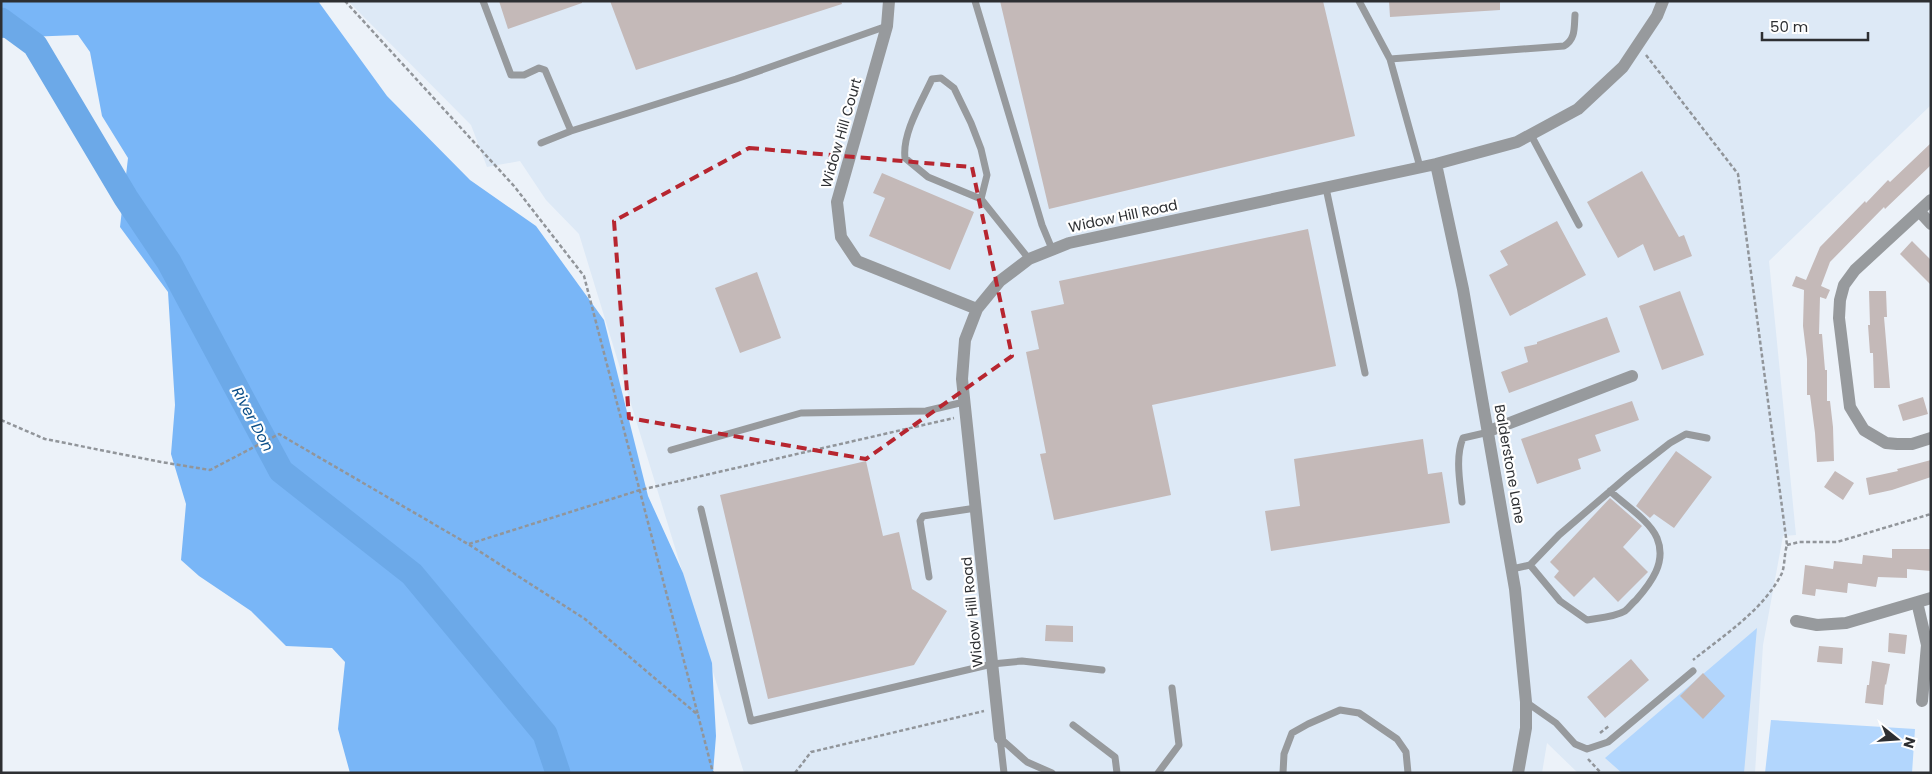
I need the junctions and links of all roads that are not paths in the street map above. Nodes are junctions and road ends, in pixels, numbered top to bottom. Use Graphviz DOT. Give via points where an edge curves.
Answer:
graph roads {
  1 [pos="483,1"];
  2 [pos="889,1"];
  3 [pos="974,1"];
  4 [pos="1359,1"];
  5 [pos="1663,1"];
  6 [pos="1575,15"];
  7 [pos="887,26"];
  8 [pos="1390,59"];
  9 [pos="571,131"];
  10 [pos="1531,135"];
  11 [pos="541,143"];
  12 [pos="1436,164"];
  13 [pos="1420,167"];
  14 [pos="1326,188"];
  15 [pos="981,199"];
  16 [pos="1931,200"];
  17 [pos="1919,211"];
  18 [pos="1931,224"];
  19 [pos="1580,225"];
  20 [pos="1052,249"];
  21 [pos="1029,259"];
  22 [pos="977,309"];
  23 [pos="1365,373"];
  24 [pos="1632,376"];
  25 [pos="964,402"];
  26 [pos="1489,432"];
  27 [pos="1707,438"];
  28 [pos="1931,438"];
  29 [pos="671,450"];
  30 [pos="1610,492"];
  31 [pos="1462,502"];
  32 [pos="976,508"];
  33 [pos="701,509"];
  34 [pos="1530,565"];
  35 [pos="1512,569"];
  36 [pos="929,577"];
  37 [pos="1931,598"];
  38 [pos="1917,602"];
  39 [pos="1796,621"];
  40 [pos="992,664"];
  41 [pos="1102,670"];
  42 [pos="1693,671"];
  43 [pos="1172,688"];
  44 [pos="1922,701"];
  45 [pos="1526,702"];
  46 [pos="1073,725"];
  47 [pos="1000,738"];
  48 [pos="1004,773"];
  49 [pos="1052,773"];
  50 [pos="1117,773"];
  51 [pos="1158,773"];
  52 [pos="1283,773"];
  53 [pos="1408,773"];
  54 [pos="1518,773"];
  1 -- 9 [label="lane" via="511,75 524,75 539,68 545,70"];
  2 -- 7 [label="street, Widow Hill Court"];
  3 -- 20 [label="lane"];
  4 -- 8 [label="lane"];
  5 -- 10 [label="street, Widow Hill Road" via="1657,16 1623,67 1578,109"];
  6 -- 8 [label="lane" via="1574,35 1564,46"];
  7 -- 9 [label="lane" via="736,79"];
  7 -- 22 [label="street, Widow Hill Court" via="837,202 841,237 857,261"];
  8 -- 13 [label="lane"];
  9 -- 11 [label="lane"];
  10 -- 12 [label="street, Widow Hill Road" via="1518,142"];
  10 -- 19 [label="lane"];
  12 -- 13 [label="street, Widow Hill Road"];
  12 -- 26 [label="street, Balderstone Lane"];
  13 -- 14 [label="street, Widow Hill Road"];
  14 -- 20 [label="street, Widow Hill Road" via="1068,242"];
  14 -- 23 [label="lane"];
  15 -- 15 [label="lane" via="928,177 905,158 908,132 932,79 941,78 954,88 972,123 987,174"];
  15 -- 21 [label="lane"];
  16 -- 17 [label="street"];
  17 -- 18 [label="street"];
  17 -- 28 [label="street" via="1855,270 1844,285 1839,318 1850,407 1864,430 1892,444 1912,444"];
  20 -- 21 [label="street, Widow Hill Road"];
  21 -- 22 [label="street, Widow Hill Road" via="1000,281"];
  22 -- 25 [label="street, Widow Hill Road" via="965,340"];
  24 -- 26 [label="street"];
  25 -- 29 [label="lane" via="926,411 801,414"];
  25 -- 32 [label="street, Widow Hill Road"];
  26 -- 31 [label="lane" via="1463,438 1460,445"];
  26 -- 35 [label="street, Balderstone Lane"];
  27 -- 30 [label="lane" via="1686,434 1670,443"];
  30 -- 34 [label="lane"];
  30 -- 34 [label="lane" via="1649,526 1660,547 1659,566 1650,585 1625,611 1587,620 1560,601"];
  32 -- 36 [label="lane" via="923,516 920,521"];
  32 -- 40 [label="street, Widow Hill Road"];
  33 -- 40 [label="lane" via="751,721"];
  34 -- 35 [label="lane"];
  35 -- 45 [label="street, Balderstone Lane"];
  37 -- 38 [label="street"];
  38 -- 39 [label="street" via="1846,623 1816,625"];
  38 -- 44 [label="street" via="1927,645"];
  40 -- 41 [label="lane" via="1022,661"];
  40 -- 47 [label="street, Widow Hill Road"];
  42 -- 45 [label="lane" via="1608,742 1587,749 1575,744 1556,723"];
  43 -- 51 [label="lane" via="1179,745"];
  45 -- 54 [label="street, Balderstone Lane" via="1526,728"];
  46 -- 50 [label="lane" via="1115,757"];
  47 -- 48 [label="lane"];
  47 -- 49 [label="lane" via="1027,762"];
  52 -- 53 [label="lane" via="1284,754 1292,733 1340,710 1359,712 1398,739 1406,752"];
}
